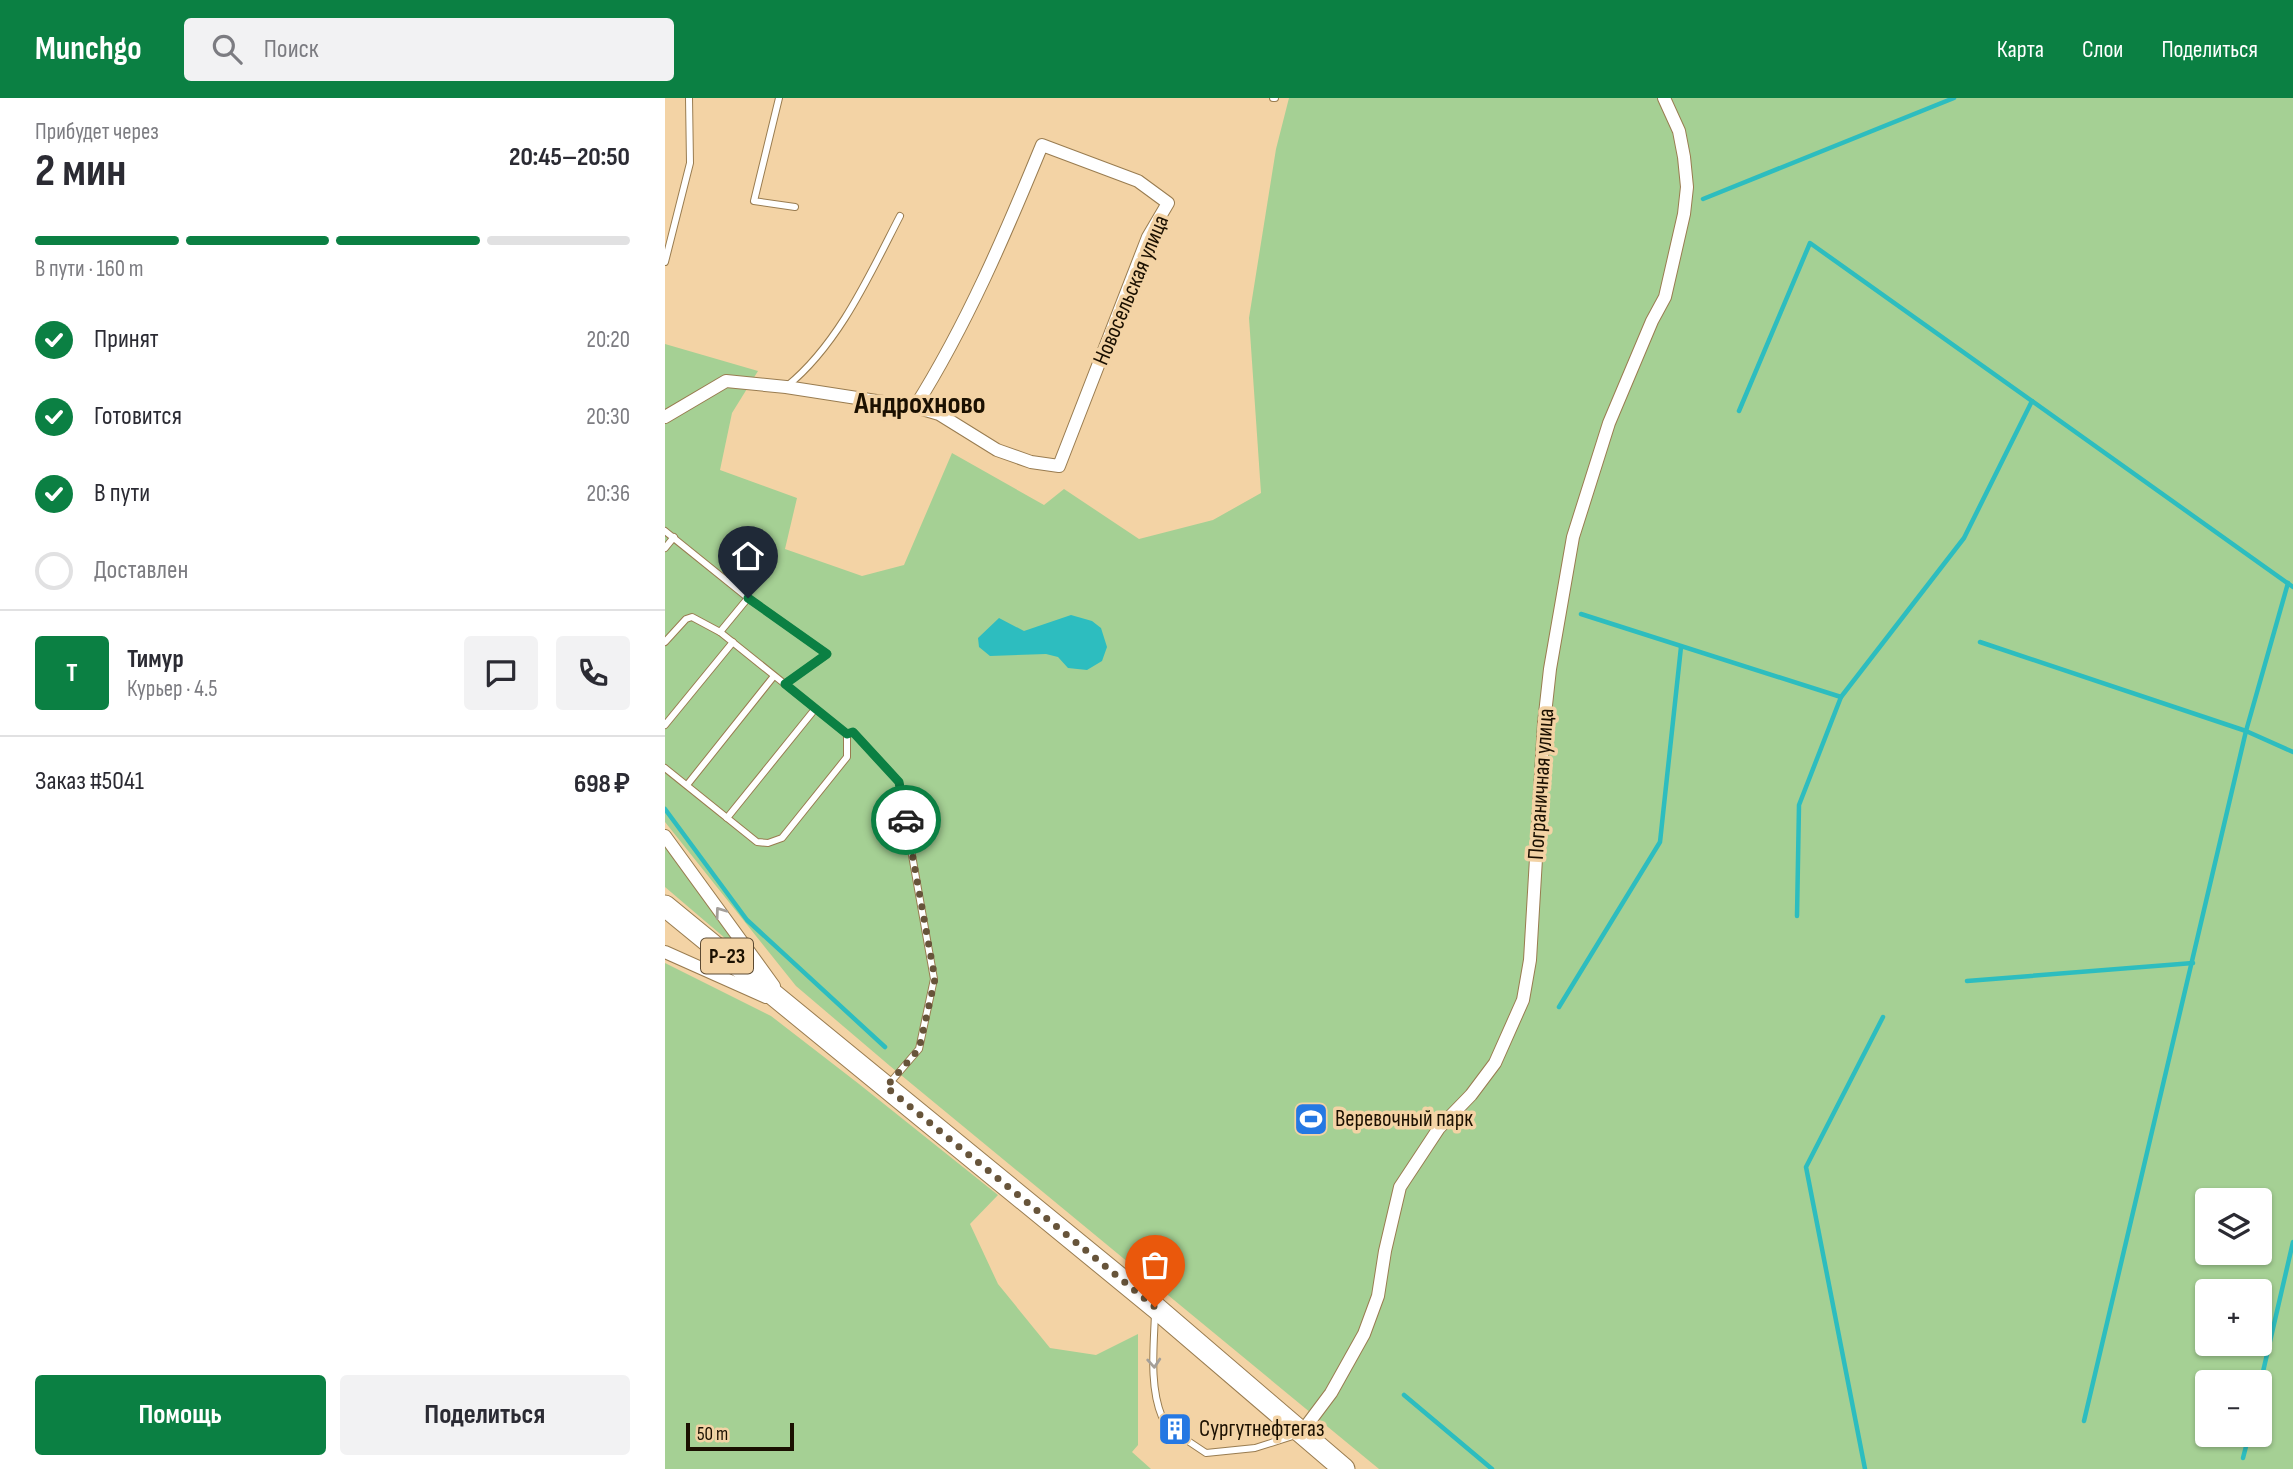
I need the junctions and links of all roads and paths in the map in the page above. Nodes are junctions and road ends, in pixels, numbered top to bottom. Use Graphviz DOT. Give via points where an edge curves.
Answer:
graph roads {
  1 [pos="689,98"];
  2 [pos="779,98"];
  3 [pos="1664,98"];
  4 [pos="795,207"];
  5 [pos="900,216"];
  6 [pos="665,262"];
  7 [pos="786,387"];
  8 [pos="915,407"];
  9 [pos="665,416"];
  10 [pos="665,531"];
  11 [pos="674,537"];
  12 [pos="665,548"];
  13 [pos="748,598"];
  14 [pos="720,632"];
  15 [pos="665,642"];
  16 [pos="733,642"];
  17 [pos="774,676"];
  18 [pos="785,684"];
  19 [pos="815,709"];
  20 [pos="665,724"];
  21 [pos="847,734"];
  22 [pos="665,768"];
  23 [pos="687,785"];
  24 [pos="727,818"];
  25 [pos="665,836"];
  26 [pos="665,906"];
  27 [pos="665,952"];
  28 [pos="789,1007"];
  29 [pos="886,1087"];
  30 [pos="1155,1307"];
  31 [pos="1162,1417"];
  32 [pos="1301,1433"];
  33 [pos="1188,1441"];
  34 [pos="1344,1469"];
  1 -- 6 [label="lane" via="690,163"];
  2 -- 4 [label="lane" via="754,201"];
  3 -- 32 [label="street, Пограничная улица" via="1679,131 1684,157 1684,214 1665,297 1609,422 1573,537 1544,723 1530,960 1523,1000 1495,1063 1439,1128 1400,1187 1378,1296 1364,1334 1331,1393"];
  5 -- 7 [label="lane" via="855,302 805,371"];
  7 -- 8 [label="street"];
  7 -- 9 [label="street" via="726,381"];
  8 -- 8 [label="street, Новосельская улица" via="939,414 997,450 1059,466 1148,237 1168,203 1138,181 1042,145 963,326"];
  10 -- 11 [label="lane"];
  11 -- 12 [label="lane"];
  11 -- 13 [label="lane"];
  13 -- 14 [label="lane"];
  13 -- 18 [label="lane" via="827,654"];
  14 -- 15 [label="lane" via="692,617"];
  14 -- 16 [label="lane"];
  16 -- 17 [label="lane"];
  16 -- 20 [label="lane"];
  17 -- 18 [label="lane"];
  17 -- 23 [label="lane"];
  18 -- 19 [label="lane"];
  19 -- 21 [label="lane"];
  19 -- 24 [label="lane"];
  21 -- 24 [label="lane" via="846,757 782,838 757,842"];
  21 -- 29 [label="lane" via="853,732 899,782 935,979 919,1049"];
  22 -- 23 [label="lane"];
  23 -- 24 [label="lane"];
  28 -- 25 [label="street, one-way"];
  26 -- 28 [label="highway, Р-23"];
  27 -- 28 [label="street"];
  28 -- 29 [label="highway, Р-23"];
  29 -- 30 [label="highway, Р-23"];
  30 -- 31 [label="lane, one-way" via="1157,1406"];
  30 -- 32 [label="highway, Р-23"];
  32 -- 33 [label="lane" via="1255,1448 1206,1453"];
  32 -- 34 [label="highway, Р-23"];
}
